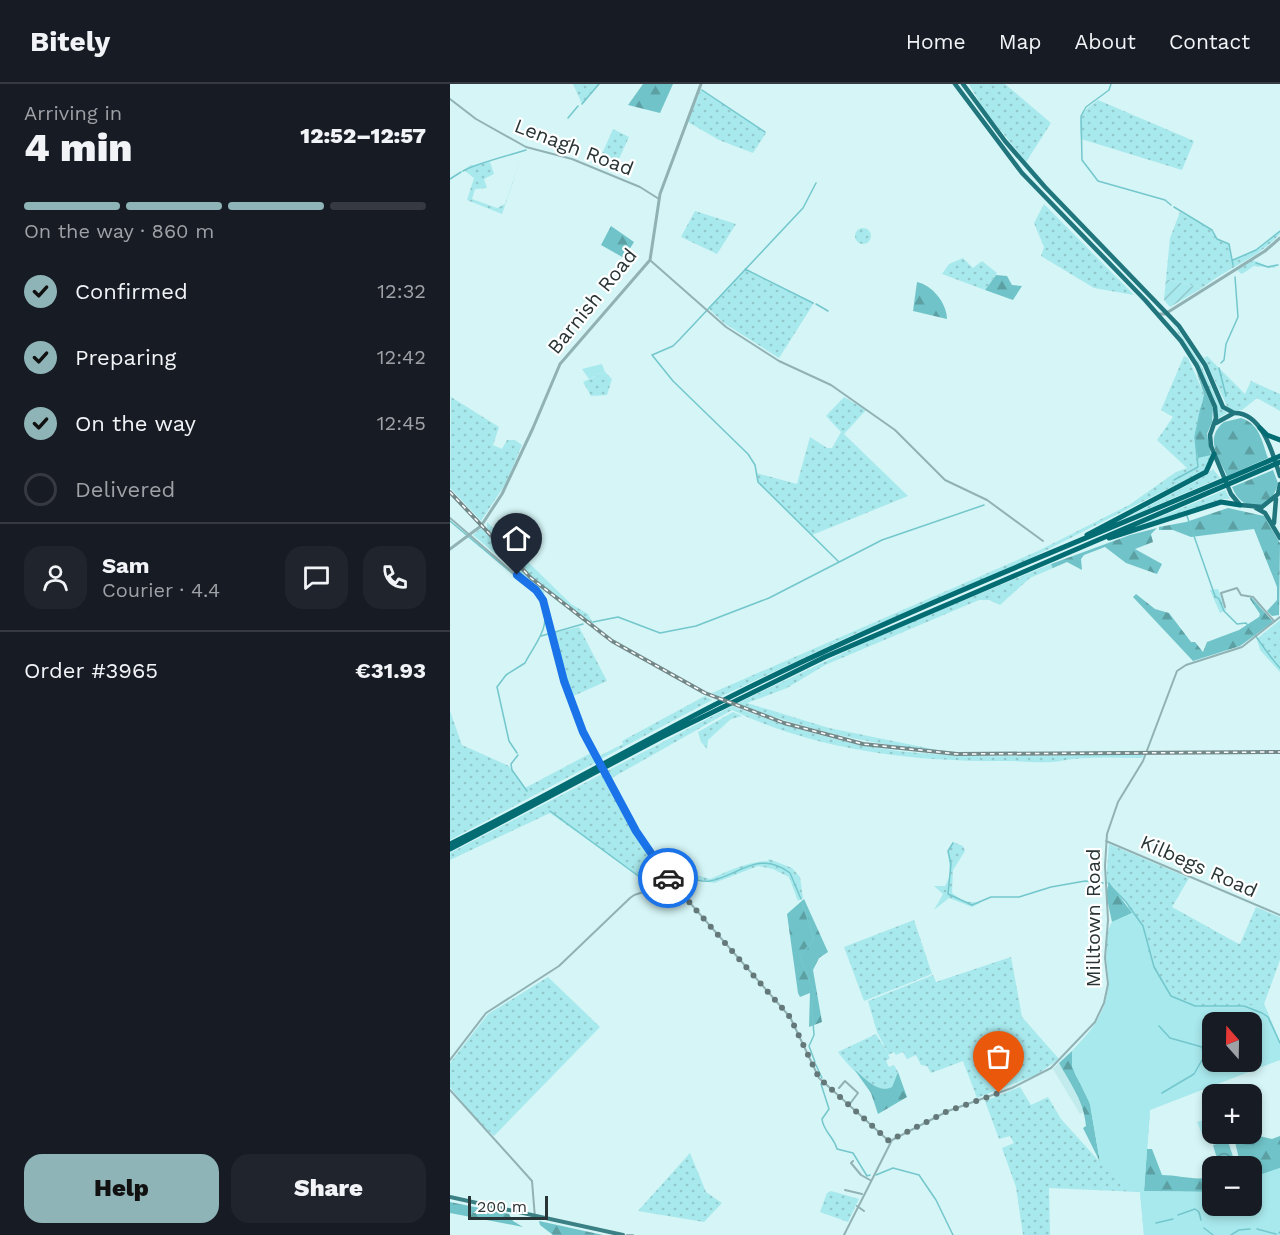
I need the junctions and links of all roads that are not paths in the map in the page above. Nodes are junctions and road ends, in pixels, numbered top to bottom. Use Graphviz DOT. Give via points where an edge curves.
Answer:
graph roads {
  1 [pos="701,84"];
  2 [pos="955,84"];
  3 [pos="963,88"];
  4 [pos="450,99"];
  5 [pos="659,199"];
  6 [pos="1071,221"];
  7 [pos="1280,238"];
  8 [pos="650,260"];
  9 [pos="1164,313"];
  10 [pos="1234,413"];
  11 [pos="1213,428"];
  12 [pos="1260,428"];
  13 [pos="1280,440"];
  14 [pos="1214,454"];
  15 [pos="1280,456"];
  16 [pos="1280,462"];
  17 [pos="1280,474"];
  18 [pos="1280,484"];
  19 [pos="1278,494"];
  20 [pos="1240,505"];
  21 [pos="1256,508"];
  22 [pos="450,519"];
  23 [pos="1275,529"];
  24 [pos="468,537"];
  25 [pos="1280,538"];
  26 [pos="1043,541"];
  27 [pos="450,549"];
  28 [pos="1046,562"];
  29 [pos="1018,568"];
  30 [pos="1225,607"];
  31 [pos="1280,617"];
  32 [pos="1274,622"];
  33 [pos="736,696"];
  34 [pos="594,770"];
  35 [pos="1106,841"];
  36 [pos="450,844"];
  37 [pos="450,849"];
  38 [pos="675,887"];
  39 [pos="1280,915"];
  40 [pos="450,1060"];
  41 [pos="839,1088"];
  42 [pos="450,1090"];
  43 [pos="849,1106"];
  44 [pos="890,1142"];
  45 [pos="853,1161"];
  46 [pos="870,1180"];
  47 [pos="845,1190"];
  48 [pos="863,1194"];
  49 [pos="450,1197"];
  50 [pos="857,1206"];
  51 [pos="864,1211"];
  52 [pos="535,1218"];
  53 [pos="625,1235"];
  54 [pos="633,1235"];
  55 [pos="844,1235"];
  1 -- 5 [label="street, Barnish Road"];
  2 -- 3 [label="highway"];
  3 -- 6 [label="highway"];
  3 -- 6 [label="highway" via="976,114 1022,173"];
  4 -- 5 [label="street, Lenagh Road" via="476,119 526,147 572,159"];
  5 -- 8 [label="street, Barnish Road"];
  6 -- 9 [label="highway"];
  6 -- 9 [label="highway" via="1079,234"];
  7 -- 9 [label="street"];
  8 -- 24 [label="street, Barnish Road" via="560,364 502,494 481,526"];
  8 -- 26 [label="street" via="726,327 779,361 827,382 895,430 945,480 987,500"];
  9 -- 10 [label="highway" via="1193,344 1223,407"];
  9 -- 11 [label="highway" via="1214,404"];
  10 -- 11 [label="highway"];
  10 -- 12 [label="highway" via="1251,417"];
  11 -- 14 [label="highway" via="1210,440"];
  12 -- 13 [label="highway"];
  12 -- 17 [label="highway"];
  14 -- 20 [label="highway" via="1231,494"];
  14 -- 29 [label="highway" via="1206,472"];
  15 -- 29 [label="highway"];
  16 -- 28 [label="highway"];
  18 -- 19 [label="highway"];
  19 -- 21 [label="highway" via="1267,505"];
  19 -- 23 [label="highway" via="1273,513"];
  20 -- 21 [label="highway"];
  20 -- 28 [label="highway" via="1221,502"];
  21 -- 23 [label="highway" via="1265,513"];
  22 -- 24 [label="street"];
  23 -- 25 [label="highway"];
  24 -- 27 [label="street, Barnish Road"];
  24 -- 38 [label="street" via="536,590 545,604 585,737 645,845"];
  28 -- 33 [label="highway"];
  29 -- 33 [label="highway" via="832,649"];
  30 -- 32 [label="street" via="1221,593 1237,588 1241,595 1253,597"];
  31 -- 32 [label="street, Milltown Road"];
  32 -- 35 [label="street, Milltown Road" via="1230,652 1186,664 1178,670 1143,761 1118,802"];
  33 -- 34 [label="highway"];
  34 -- 36 [label="highway"];
  34 -- 37 [label="highway"];
  35 -- 39 [label="street, Kilbegs Road"];
  35 -- 44 [label="street, Milltown Road" via="1108,984 1092,1028 1051,1068 1012,1088 948,1111"];
  38 -- 40 [label="street" via="641,891 630,898 559,966 486,1013"];
  38 -- 43 [label="street" via="790,1017 819,1078"];
  41 -- 43 [label="street" via="844,1080 858,1094"];
  42 -- 52 [label="street" via="530,1177 535,1186"];
  43 -- 44 [label="street"];
  44 -- 46 [label="street"];
  45 -- 46 [label="street" via="859,1173"];
  46 -- 48 [label="street"];
  47 -- 48 [label="street"];
  48 -- 50 [label="street"];
  49 -- 52 [label="main road"];
  50 -- 51 [label="street"];
  50 -- 55 [label="street"];
  52 -- 53 [label="main road"];
  53 -- 54 [label="street"];
}
